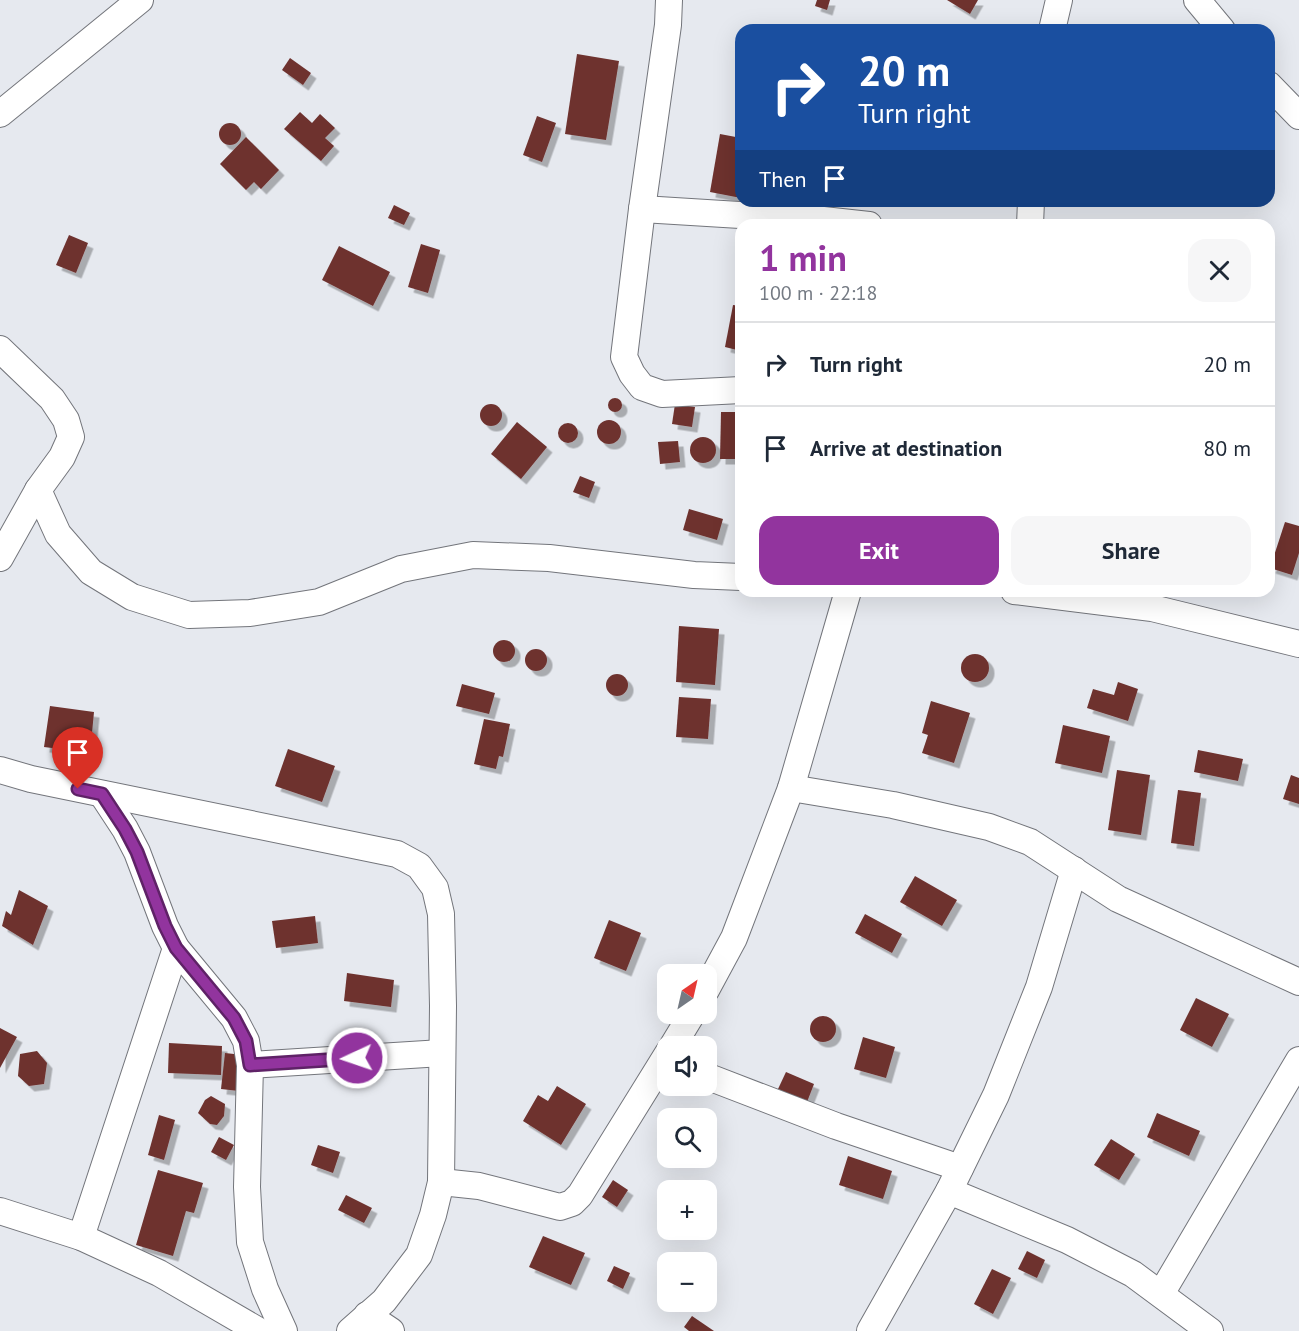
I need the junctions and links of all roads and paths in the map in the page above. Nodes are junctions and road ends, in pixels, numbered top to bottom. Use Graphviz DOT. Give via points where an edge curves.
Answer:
graph roads {
  1 [pos="140,0"];
  2 [pos="669,0"];
  3 [pos="1059,0"];
  4 [pos="1197,0"];
  5 [pos="1054,24"];
  6 [pos="1216,24"];
  7 [pos="1275,91"];
  8 [pos="0,114"];
  9 [pos="1299,116"];
  10 [pos="642,208"];
  11 [pos="808,219"];
  12 [pos="0,349"];
  13 [pos="735,390"];
  14 [pos="38,490"];
  15 [pos="0,558"];
  16 [pos="735,578"];
  17 [pos="846,597"];
  18 [pos="1068,597"];
  19 [pos="1299,644"];
  20 [pos="0,770"];
  21 [pos="791,788"];
  22 [pos="102,794"];
  23 [pos="1074,870"];
  24 [pos="176,948"];
  25 [pos="717,970"];
  26 [pos="1299,982"];
  27 [pos="442,1053"];
  28 [pos="1299,1060"];
  29 [pos="250,1065"];
  30 [pos="657,1072"];
  31 [pos="717,1080"];
  32 [pos="955,1179"];
  33 [pos="441,1182"];
  34 [pos="0,1212"];
  35 [pos="81,1237"];
  36 [pos="1161,1294"];
  37 [pos="359,1323"];
  38 [pos="260,1331"];
  39 [pos="284,1331"];
  40 [pos="392,1331"];
  41 [pos="870,1331"];
  42 [pos="1210,1331"];
  1 -- 8 [label="street"];
  2 -- 10 [label="street"];
  3 -- 5 [label="street"];
  4 -- 6 [label="street"];
  7 -- 9 [label="street"];
  10 -- 11 [label="street"];
  10 -- 13 [label="street" via="624,357 632,374 642,387 662,394"];
  12 -- 14 [label="street" via="52,399 66,420 70,437 63,457"];
  14 -- 15 [label="street"];
  14 -- 16 [label="street" via="58,534 91,572 132,597 189,615 250,613 319,602 401,569 473,555 549,558"];
  17 -- 21 [label="street"];
  18 -- 19 [label="street" via="1152,608"];
  20 -- 22 [label="street"];
  21 -- 23 [label="street" via="893,805 989,827 1030,842"];
  21 -- 25 [label="street" via="734,938"];
  22 -- 24 [label="street" via="137,852"];
  22 -- 27 [label="street" via="397,854 418,866 435,888 441,914"];
  23 -- 26 [label="street" via="1118,899"];
  23 -- 32 [label="street" via="1039,987 996,1095"];
  24 -- 29 [label="street" via="234,1018 246,1041"];
  24 -- 35 [label="street"];
  27 -- 29 [label="street"];
  27 -- 33 [label="street"];
  28 -- 36 [label="street"];
  29 -- 39 [label="street" via="250,1242"];
  30 -- 33 [label="street" via="572,1203 560,1207 479,1186"];
  31 -- 32 [label="street" via="836,1126"];
  32 -- 36 [label="street" via="1133,1274"];
  32 -- 41 [label="street"];
  33 -- 37 [label="street" via="418,1254 384,1301"];
  34 -- 35 [label="street"];
  35 -- 38 [label="street" via="159,1273"];
  36 -- 42 [label="street"];
  37 -- 40 [label="street"];
}
